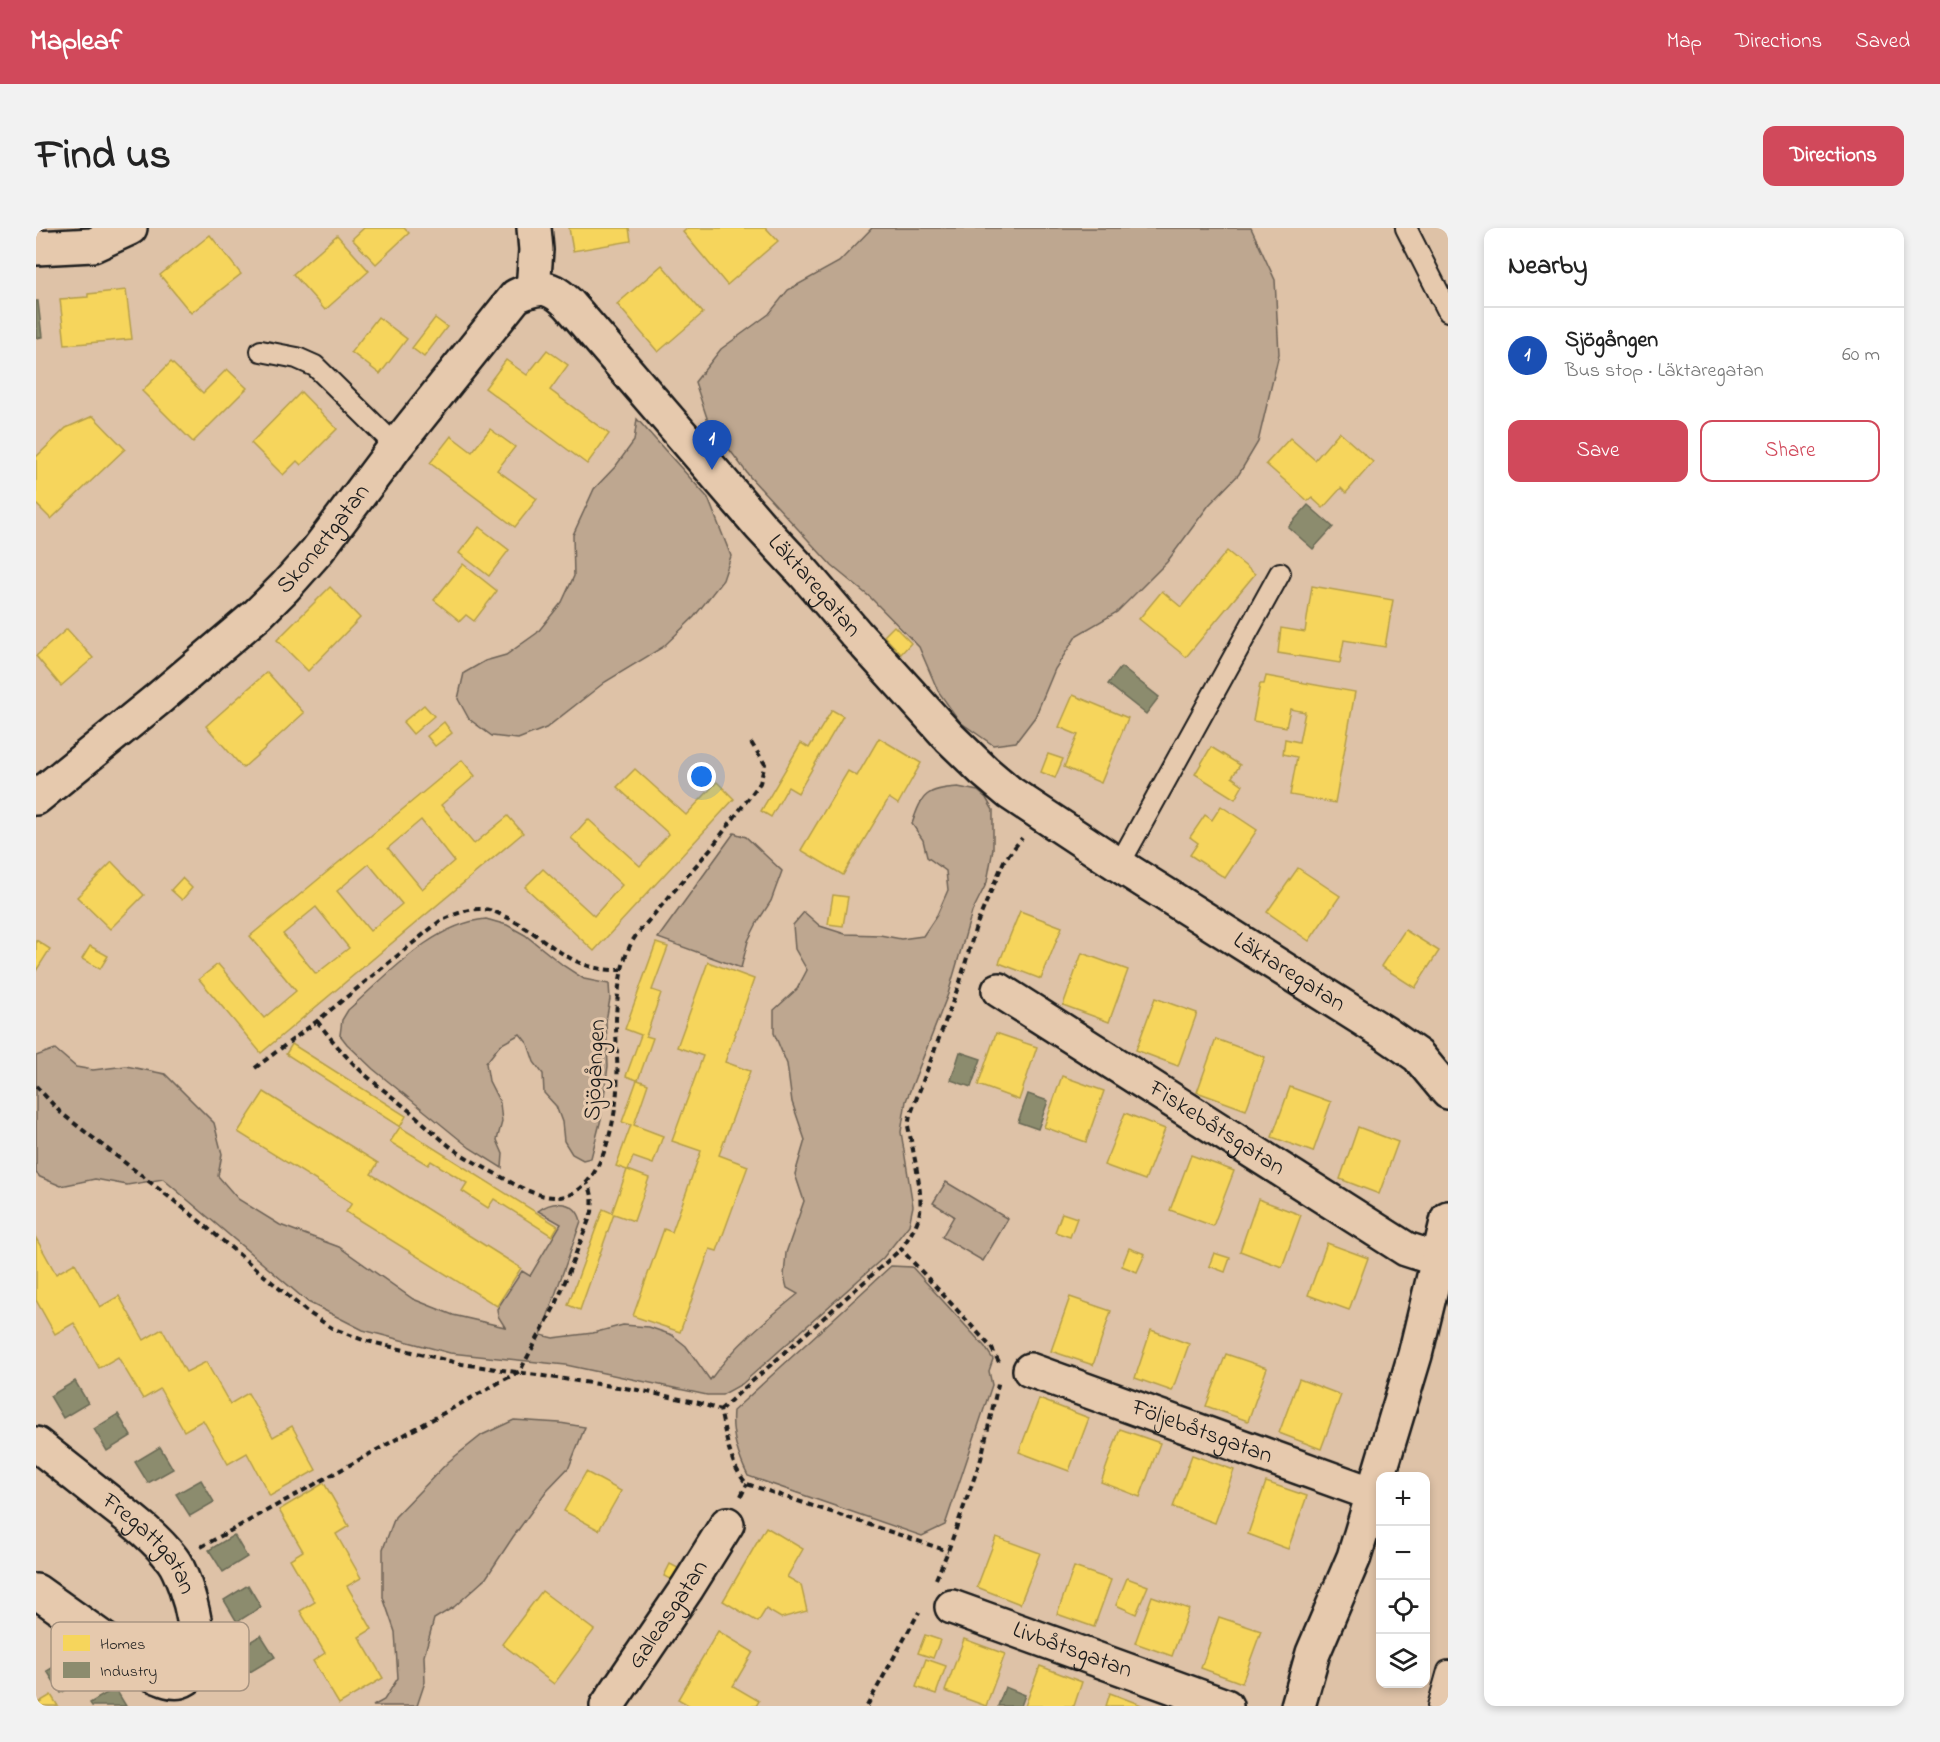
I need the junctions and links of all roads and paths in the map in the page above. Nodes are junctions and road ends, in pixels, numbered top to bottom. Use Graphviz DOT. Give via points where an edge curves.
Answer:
graph roads {
  1 [pos="130,228"];
  2 [pos="534,228"];
  3 [pos="1406,228"];
  4 [pos="36,248"];
  5 [pos="533,289"];
  6 [pos="1448,311"];
  7 [pos="261,351"];
  8 [pos="396,446"];
  9 [pos="1280,573"];
  10 [pos="750,741"];
  11 [pos="36,798"];
  12 [pos="1042,813"];
  13 [pos="1119,865"];
  14 [pos="622,970"];
  15 [pos="999,990"];
  16 [pos="316,1021"];
  17 [pos="255,1068"];
  18 [pos="36,1086"];
  19 [pos="1448,1092"];
  20 [pos="587,1183"];
  21 [pos="1448,1218"];
  22 [pos="901,1249"];
  23 [pos="1437,1259"];
  24 [pos="1016,1369"];
  25 [pos="520,1371"];
  26 [pos="999,1380"];
  27 [pos="720,1410"];
  28 [pos="36,1444"];
  29 [pos="1373,1494"];
  30 [pos="727,1524"];
  31 [pos="948,1551"];
  32 [pos="174,1561"];
  33 [pos="36,1591"];
  34 [pos="935,1601"];
  35 [pos="80,1622"];
  36 [pos="192,1622"];
  37 [pos="1448,1671"];
  38 [pos="608,1706"];
  39 [pos="867,1706"];
  40 [pos="1226,1706"];
  41 [pos="1298,1706"];
  42 [pos="1438,1706"];
  1 -- 4 [label="street" via="93,245"];
  2 -- 5 [label="street"];
  3 -- 6 [label="lane"];
  5 -- 8 [label="street, Skonertgatan" via="516,296"];
  5 -- 12 [label="street, Läktaregatan" via="555,291 569,304 950,738 1001,785"];
  7 -- 8 [label="lane" via="315,366"];
  8 -- 11 [label="street, Skonertgatan" via="317,551 258,614"];
  9 -- 13 [label="lane"];
  10 -- 14 [label="path, Sjögången" via="765,764 760,783 628,946"];
  12 -- 13 [label="street, Läktaregatan"];
  12 -- 22 [label="path" via="1004,861 976,926 960,982 910,1116 908,1126 921,1210"];
  13 -- 19 [label="street, Läktaregatan" via="1385,1033 1418,1056"];
  14 -- 16 [label="path" via="581,964 517,922 490,910 476,909 440,921"];
  14 -- 20 [label="path, Sjögången" via="617,1005 614,1121 608,1144"];
  15 -- 23 [label="street, Fiskebåtsgatan" via="1406,1249"];
  16 -- 17 [label="path"];
  16 -- 20 [label="path" via="359,1070 454,1149 521,1188 542,1195 573,1194"];
  18 -- 25 [label="path" via="61,1113 332,1328 410,1353"];
  20 -- 25 [label="path" via="593,1200 592,1212 557,1302"];
  21 -- 23 [label="street"];
  22 -- 24 [label="path"];
  22 -- 27 [label="path"];
  23 -- 29 [label="street" via="1415,1355"];
  24 -- 29 [label="street, Följebåtsgatan"];
  25 -- 27 [label="path" via="638,1390"];
  25 -- 32 [label="path"];
  26 -- 31 [label="path" via="981,1459"];
  27 -- 31 [label="path" via="735,1466 747,1484"];
  28 -- 32 [label="street, Fregattgatan" via="142,1528"];
  29 -- 41 [label="street" via="1354,1557 1313,1653"];
  30 -- 38 [label="street, Galeasgatan"];
  31 -- 34 [label="path"];
  32 -- 36 [label="street, Fregattgatan" via="183,1580"];
  33 -- 35 [label="street, Fregattgatan"];
  34 -- 39 [label="path"];
  34 -- 40 [label="street, Livbåtsgatan"];
  37 -- 42 [label="lane"];
}
